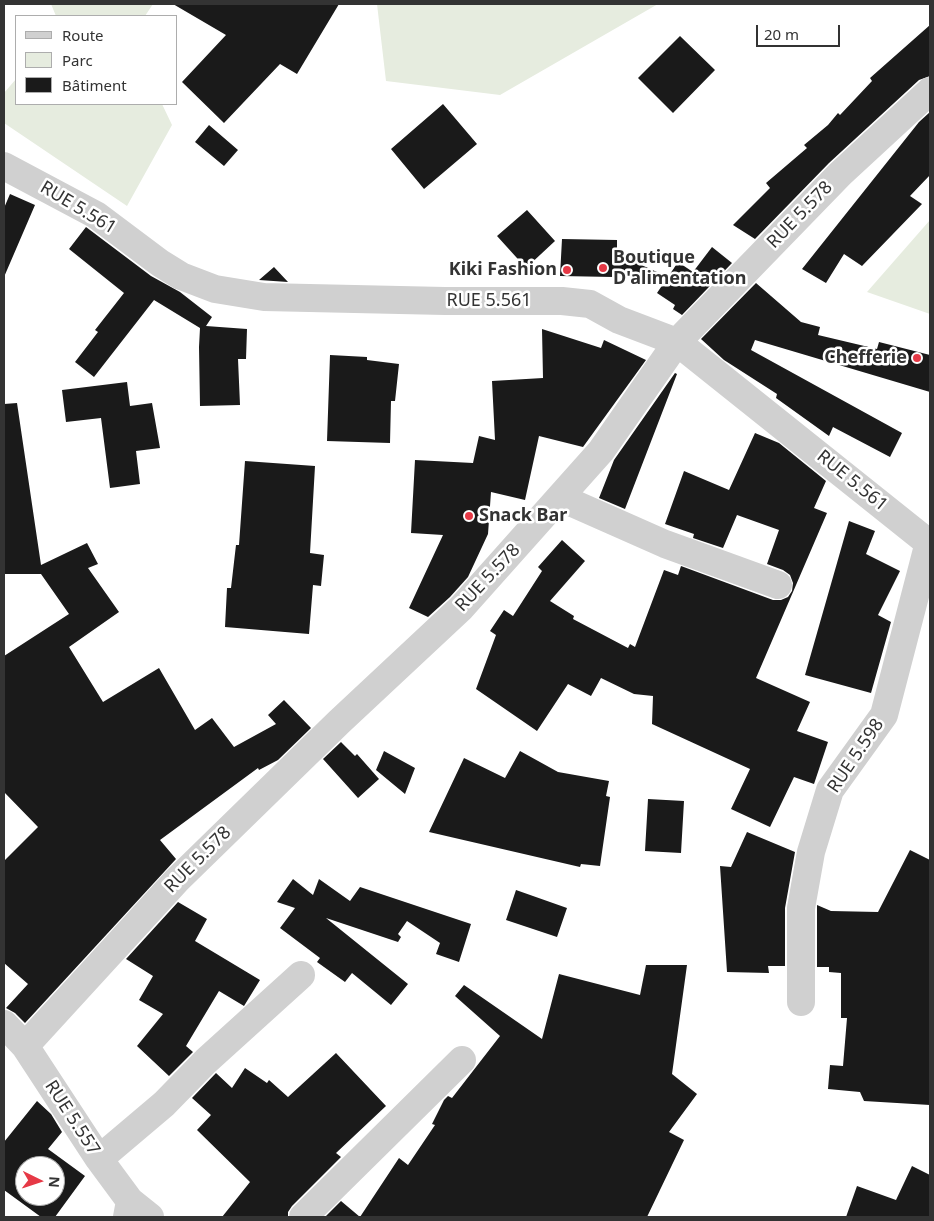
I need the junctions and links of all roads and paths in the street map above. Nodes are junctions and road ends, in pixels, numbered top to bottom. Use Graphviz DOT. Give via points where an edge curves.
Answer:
graph roads {
  1 [pos="930,91"];
  2 [pos="4,166"];
  3 [pos="677,342"];
  4 [pos="561,498"];
  5 [pos="930,543"];
  6 [pos="778,585"];
  7 [pos="301,976"];
  8 [pos="801,1002"];
  9 [pos="4,1024"];
  10 [pos="25,1046"];
  11 [pos="462,1060"];
  12 [pos="99,1159"];
  13 [pos="136,1212"];
  14 [pos="303,1217"];
  1 -- 3 [label="street, RUE 5.578" via="840,174"];
  2 -- 3 [label="street, RUE 5.561" via="96,215 181,276 215,289 264,297 590,304 619,320"];
  3 -- 4 [label="street, RUE 5.578" via="601,451"];
  3 -- 5 [label="street, RUE 5.561"];
  4 -- 6 [label="street" via="665,544"];
  4 -- 10 [label="street, RUE 5.578" via="461,608 176,880"];
  5 -- 8 [label="street, RUE 5.598" via="884,715 830,790 811,852 801,908"];
  7 -- 12 [label="street" via="206,1061 164,1104"];
  9 -- 10 [label="street, RUE 5.557"];
  10 -- 12 [label="street, RUE 5.557"];
  11 -- 14 [label="street"];
  12 -- 13 [label="street, RUE 5.557"];
}
